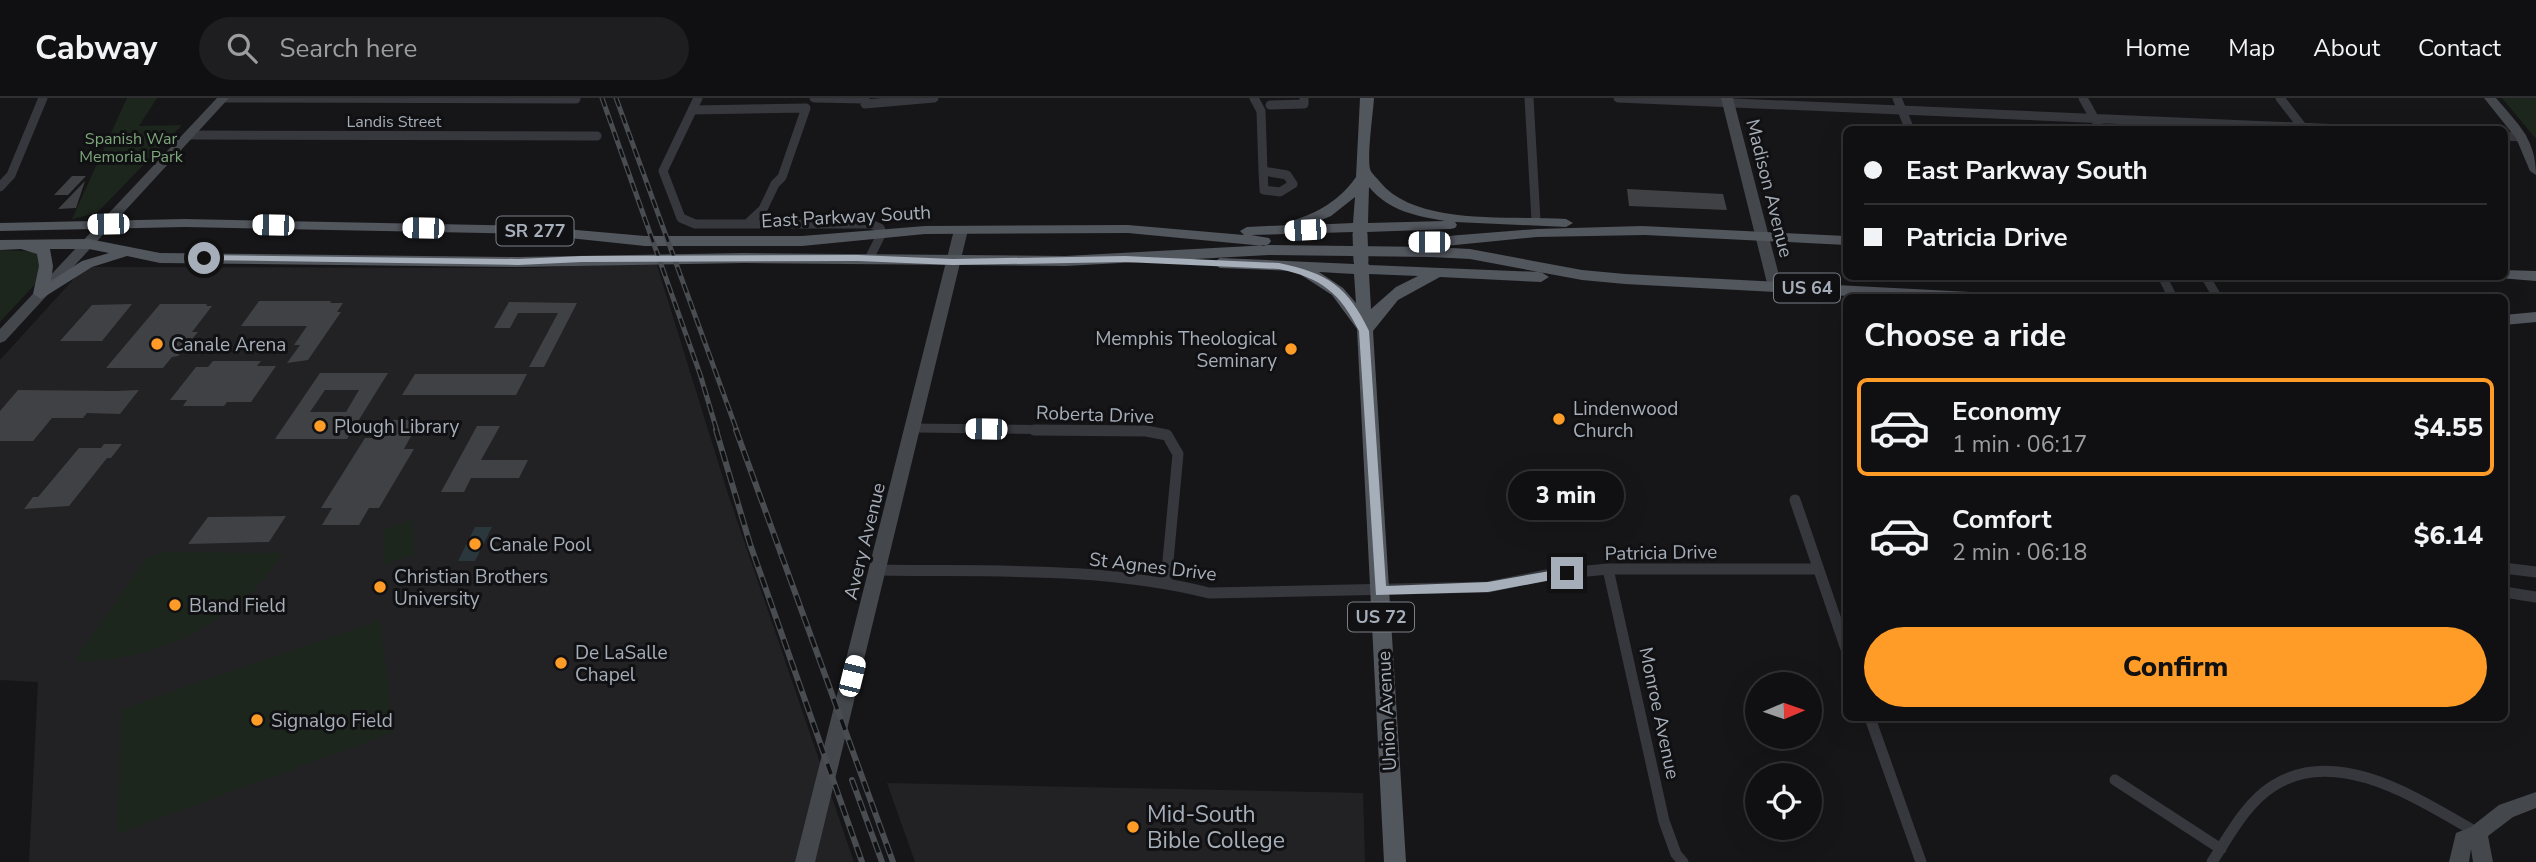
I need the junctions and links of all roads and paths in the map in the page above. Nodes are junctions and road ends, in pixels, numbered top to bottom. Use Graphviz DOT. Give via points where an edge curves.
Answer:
graph roads {
  1 [pos="43,98"];
  2 [pos="223,98"];
  3 [pos="698,98"];
  4 [pos="934,98"];
  5 [pos="1254,98"];
  6 [pos="1304,98"];
  7 [pos="1367,98"];
  8 [pos="1529,98"];
  9 [pos="1618,98"];
  10 [pos="1897,98"];
  11 [pos="2083,98"];
  12 [pos="2280,98"];
  13 [pos="2490,98"];
  14 [pos="576,99"];
  15 [pos="813,99"];
  16 [pos="1728,100"];
  17 [pos="865,102"];
  18 [pos="1270,104"];
  19 [pos="692,110"];
  20 [pos="1902,111"];
  21 [pos="2094,117"];
  22 [pos="1908,126"];
  23 [pos="2099,126"];
  24 [pos="2265,126"];
  25 [pos="2301,126"];
  26 [pos="190,135"];
  27 [pos="597,136"];
  28 [pos="2508,136"];
  29 [pos="2522,137"];
  30 [pos="1263,170"];
  31 [pos="2536,171"];
  32 [pos="1363,173"];
  33 [pos="0,187"];
  34 [pos="1536,220"];
  35 [pos="108,224"];
  36 [pos="747,224"];
  37 [pos="0,227"];
  38 [pos="1598,227"];
  39 [pos="1201,228"];
  40 [pos="1128,229"];
  41 [pos="961,230"];
  42 [pos="1652,230"];
  43 [pos="1360,231"];
  44 [pos="882,233"];
  45 [pos="1762,236"];
  46 [pos="1843,241"];
  47 [pos="89,244"];
  48 [pos="0,245"];
  49 [pos="19,245"];
  50 [pos="134,253"];
  51 [pos="869,259"];
  52 [pos="1125,259"];
  53 [pos="953,262"];
  54 [pos="1361,265"];
  55 [pos="1279,266"];
  56 [pos="1453,273"];
  57 [pos="2508,275"];
  58 [pos="2536,276"];
  59 [pos="1625,279"];
  60 [pos="1775,287"];
  61 [pos="41,294"];
  62 [pos="1889,294"];
  63 [pos="2536,317"];
  64 [pos="2508,320"];
  65 [pos="2508,326"];
  66 [pos="2536,330"];
  67 [pos="1364,331"];
  68 [pos="0,338"];
  69 [pos="914,428"];
  70 [pos="1795,500"];
  71 [pos="2508,568"];
  72 [pos="1608,569"];
  73 [pos="1818,569"];
  74 [pos="879,570"];
  75 [pos="2536,572"];
  76 [pos="1166,582"];
  77 [pos="1380,591"];
  78 [pos="2508,593"];
  79 [pos="2536,597"];
  80 [pos="1843,640"];
  81 [pos="1871,721"];
  82 [pos="2115,780"];
  83 [pos="2536,800"];
  84 [pos="2478,833"];
  85 [pos="2221,849"];
  86 [pos="805,862"];
  87 [pos="1395,862"];
  88 [pos="1683,862"];
  89 [pos="1921,862"];
  90 [pos="2212,862"];
  91 [pos="2459,862"];
  92 [pos="2483,862"];
  1 -- 33 [label="street"];
  2 -- 14 [label="street"];
  2 -- 26 [label="street"];
  3 -- 19 [label="street"];
  4 -- 17 [label="street"];
  5 -- 30 [label="street" via="1261,111"];
  6 -- 18 [label="street" via="1304,104"];
  7 -- 32 [label="main road, Union Avenue"];
  8 -- 34 [label="street"];
  9 -- 16 [label="street"];
  10 -- 20 [label="street"];
  11 -- 21 [label="street"];
  12 -- 25 [label="street"];
  13 -- 29 [label="street"];
  15 -- 17 [label="street"];
  16 -- 20 [label="street"];
  16 -- 45 [label="street, Madison Avenue"];
  19 -- 36 [label="street" via="663,171 681,218 695,224"];
  19 -- 36 [label="street" via="806,108 782,177 763,209"];
  20 -- 21 [label="street"];
  20 -- 22 [label="street"];
  21 -- 23 [label="street"];
  21 -- 24 [label="street"];
  26 -- 27 [label="street, Landis Street"];
  26 -- 35 [label="street"];
  28 -- 29 [label="street"];
  29 -- 31 [label="street"];
  32 -- 34 [label="main road" via="1383,194 1413,210 1439,216"];
  32 -- 39 [label="main road" via="1353,192 1310,220 1291,225"];
  32 -- 43 [label="main road, Union Avenue"];
  34 -- 38 [label="main road"];
  35 -- 37 [label="main road, East Parkway South / SR 277"];
  35 -- 44 [label="main road, East Parkway South / SR 277" via="531,230 645,241 802,241"];
  35 -- 47 [label="street"];
  36 -- 44 [label="street" via="871,224"];
  38 -- 42 [label="main road"];
  38 -- 43 [label="main road" via="1481,225"];
  39 -- 40 [label="main road"];
  39 -- 43 [label="main road"];
  40 -- 41 [label="main road, East Parkway South / SR 277"];
  40 -- 42 [label="main road, East Parkway South / SR 277" via="1305,243 1429,242"];
  41 -- 44 [label="main road, East Parkway South / SR 277"];
  41 -- 53 [label="street, Avery Avenue"];
  42 -- 45 [label="main road"];
  43 -- 54 [label="main road, Union Avenue, bridge"];
  44 -- 51 [label="street"];
  45 -- 46 [label="main road"];
  45 -- 60 [label="street, Madison Avenue"];
  47 -- 49 [label="main road, East Parkway South / SR 277"];
  47 -- 50 [label="main road, East Parkway South / SR 277"];
  47 -- 61 [label="street"];
  48 -- 49 [label="main road, East Parkway South / SR 277"];
  49 -- 61 [label="main road" via="44,251 47,266"];
  50 -- 51 [label="main road, East Parkway South / SR 277" via="160,258 505,262"];
  50 -- 61 [label="main road" via="97,259"];
  51 -- 53 [label="main road, East Parkway South / SR 277"];
  52 -- 53 [label="main road, East Parkway South / SR 277"];
  52 -- 55 [label="main road"];
  52 -- 59 [label="main road, East Parkway South" via="1269,250 1451,252"];
  53 -- 69 [label="street, Avery Avenue"];
  54 -- 55 [label="main road"];
  54 -- 56 [label="main road, US 64"];
  54 -- 67 [label="main road, Union Avenue / US 72"];
  55 -- 67 [label="main road" via="1323,279 1353,309"];
  56 -- 59 [label="main road, US 64"];
  56 -- 67 [label="main road" via="1407,285 1389,298"];
  57 -- 58 [label="main road"];
  59 -- 60 [label="main road, US 64"];
  60 -- 62 [label="main road, US 64"];
  61 -- 68 [label="street"];
  63 -- 64 [label="main road"];
  65 -- 66 [label="main road"];
  67 -- 77 [label="main road, Union Avenue / US 72"];
  69 -- 74 [label="street, Avery Avenue"];
  69 -- 76 [label="street, Roberta Drive" via="1167,435 1178,454"];
  70 -- 73 [label="street"];
  71 -- 75 [label="street"];
  72 -- 73 [label="street, Patricia Drive"];
  72 -- 77 [label="street, Patricia Drive" via="1488,587"];
  72 -- 88 [label="street, Monroe Avenue" via="1664,821"];
  73 -- 80 [label="street"];
  74 -- 76 [label="street, St Agnes Drive" via="1105,575"];
  74 -- 86 [label="street, Avery Avenue"];
  76 -- 77 [label="street, St Agnes Drive" via="1209,593"];
  77 -- 87 [label="main road, Union Avenue / US 72"];
  78 -- 79 [label="street"];
  81 -- 89 [label="street"];
  82 -- 85 [label="street"];
  83 -- 84 [label="street" via="2506,811"];
  84 -- 85 [label="street" via="2387,786 2342,773 2308,771 2270,787"];
  84 -- 91 [label="street" via="2463,839"];
  84 -- 92 [label="street"];
  85 -- 90 [label="street"];
}
